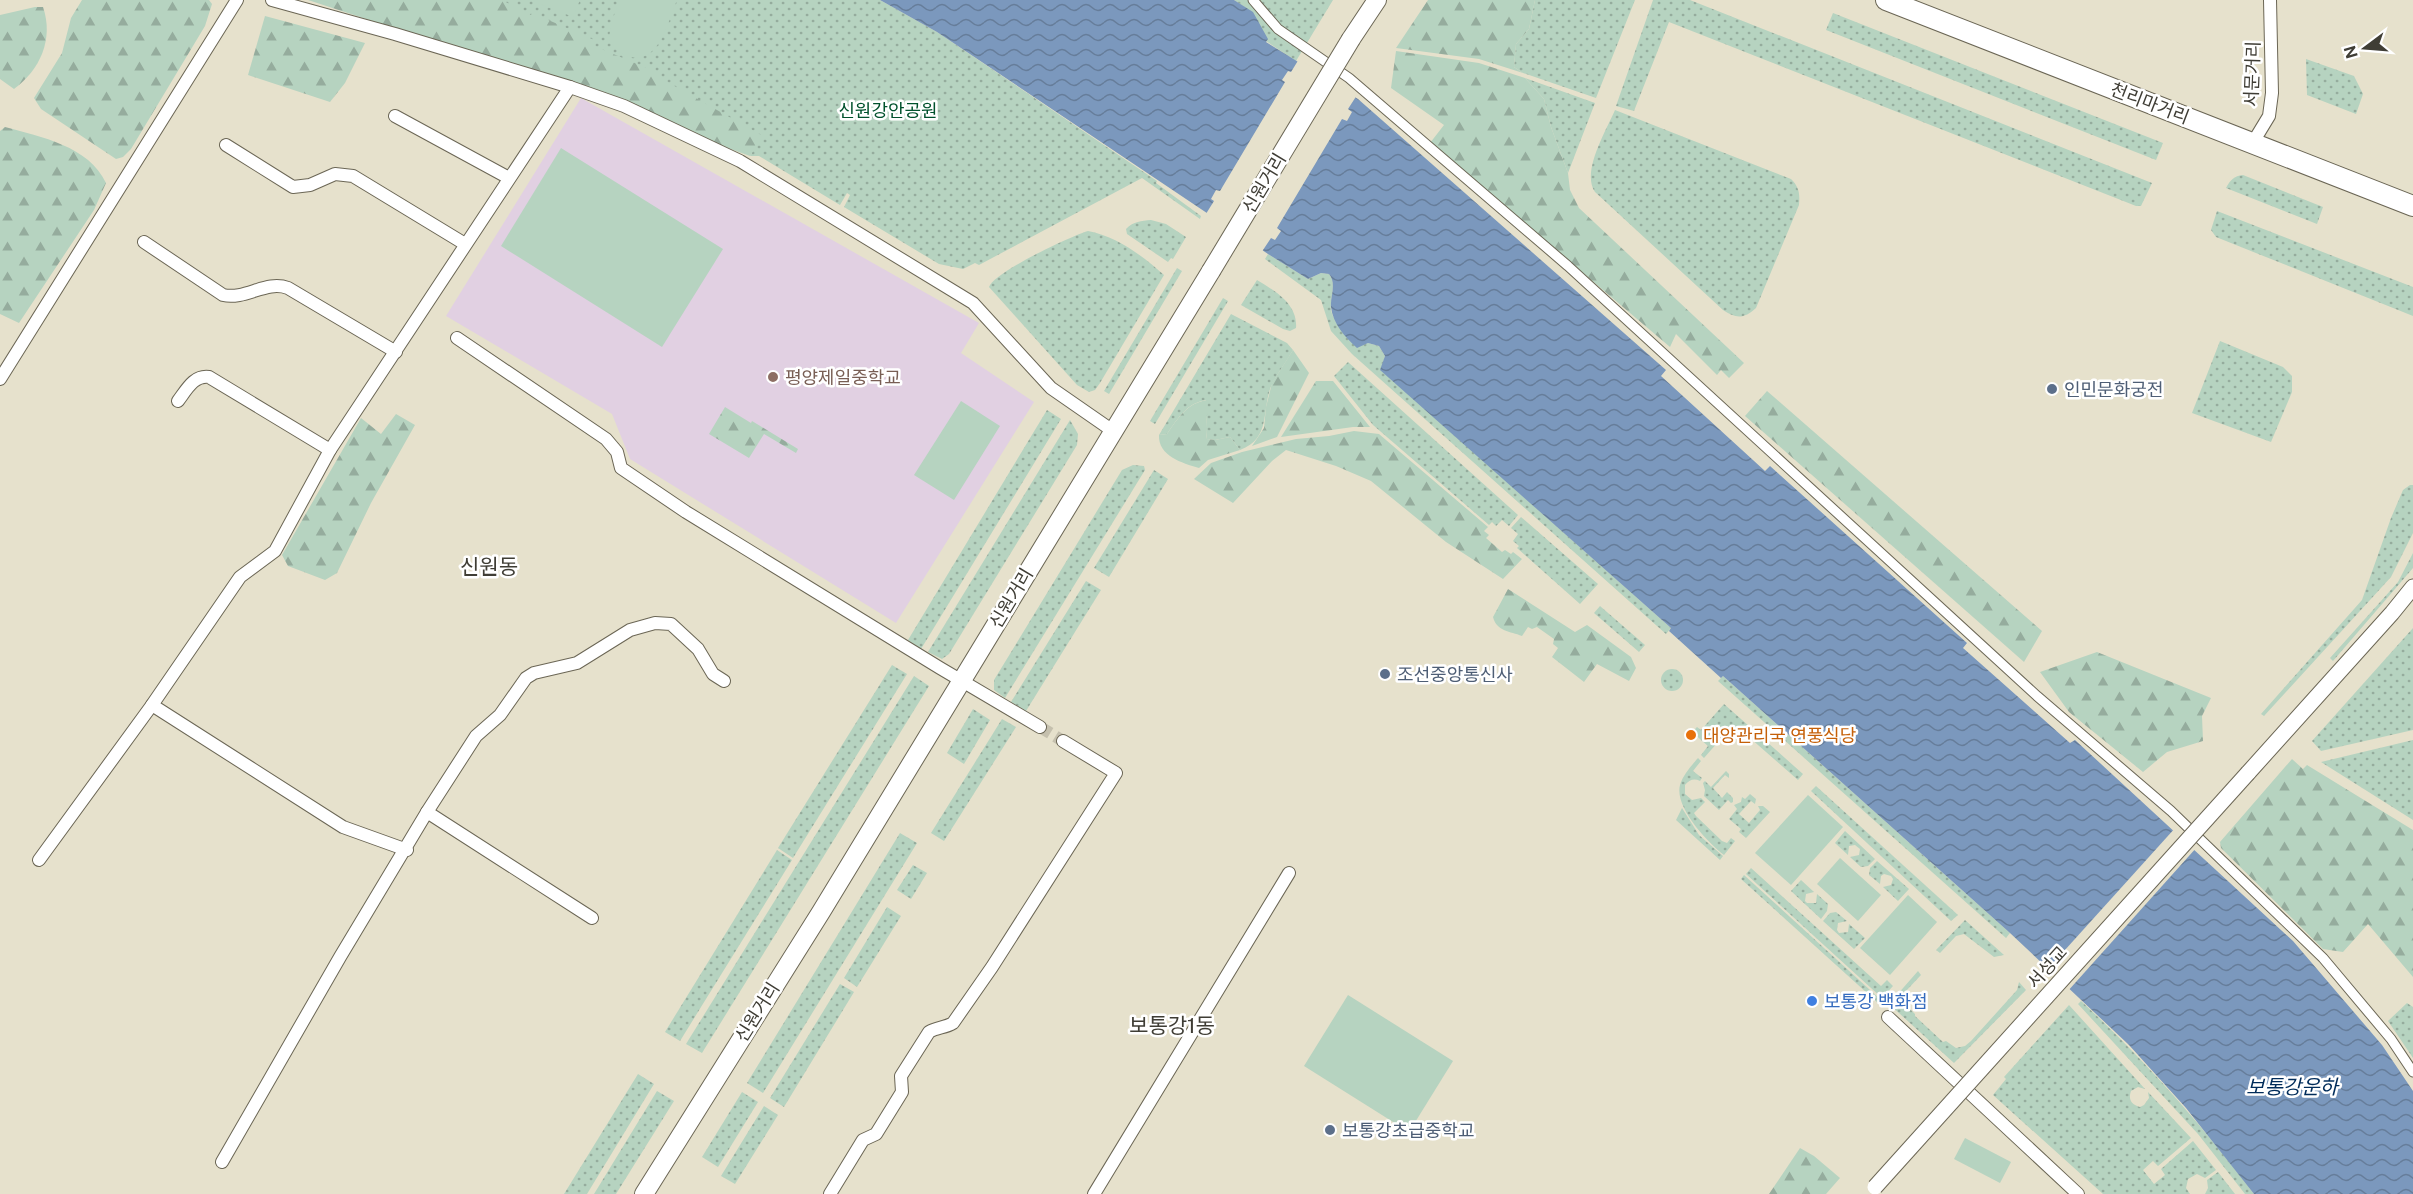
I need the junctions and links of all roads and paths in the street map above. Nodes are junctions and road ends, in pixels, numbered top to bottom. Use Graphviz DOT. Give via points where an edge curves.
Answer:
graph roads {
  1 [pos="237,0"];
  2 [pos="272,0"];
  3 [pos="1253,0"];
  4 [pos="1377,0"];
  5 [pos="1886,0"];
  6 [pos="2270,0"];
  7 [pos="570,87"];
  8 [pos="395,116"];
  9 [pos="2253,144"];
  10 [pos="226,145"];
  11 [pos="509,178"];
  12 [pos="2413,206"];
  13 [pos="144,242"];
  14 [pos="465,244"];
  15 [pos="457,338"];
  16 [pos="396,352"];
  17 [pos="0,379"];
  18 [pos="178,401"];
  19 [pos="1113,431"];
  20 [pos="330,450"];
  21 [pos="2413,587"];
  22 [pos="962,679"];
  23 [pos="724,681"];
  24 [pos="152,705"];
  25 [pos="1040,727"];
  26 [pos="1063,741"];
  27 [pos="427,812"];
  28 [pos="407,850"];
  29 [pos="39,860"];
  30 [pos="1289,873"];
  31 [pos="592,918"];
  32 [pos="1888,1017"];
  33 [pos="2413,1072"];
  34 [pos="222,1162"];
  35 [pos="1871,1190"];
  36 [pos="644,1194"];
  37 [pos="830,1194"];
  38 [pos="1094,1194"];
  39 [pos="2078,1194"];
  1 -- 17 [label="street"];
  2 -- 7 [label="street"];
  3 -- 33 [label="street" via="1278,29 1349,78 1568,266 2037,696 2171,811 2323,958 2391,1039"];
  4 -- 19 [label="main road, 신원거리, bridge"];
  5 -- 9 [label="main road, 천리마거리"];
  6 -- 9 [label="street, 서문거리" via="2272,93 2269,116"];
  7 -- 11 [label="street"];
  7 -- 19 [label="street" via="624,106 740,161 964,297 993,323 1050,388"];
  8 -- 11 [label="street"];
  9 -- 12 [label="main road, 천리마거리"];
  10 -- 14 [label="street" via="293,187 310,185 335,174 353,176"];
  11 -- 14 [label="street"];
  13 -- 16 [label="street" via="223,295 235,297 279,284"];
  14 -- 16 [label="street"];
  15 -- 22 [label="street" via="606,439 617,452 621,468 686,512"];
  16 -- 20 [label="street"];
  18 -- 20 [label="street" via="194,380 209,377"];
  19 -- 22 [label="main road, 신원거리"];
  20 -- 24 [label="street" via="275,550 240,577"];
  21 -- 35 [label="street, 서성교, bridge"];
  22 -- 25 [label="street"];
  22 -- 36 [label="main road, 신원거리"];
  23 -- 27 [label="street" via="713,674 698,649 670,624 655,623 630,630 577,663 526,678 500,716 476,736"];
  24 -- 28 [label="street" via="343,827"];
  24 -- 29 [label="street"];
  26 -- 37 [label="street" via="1116,773 953,1023 929,1032 901,1076 902,1092 876,1134 863,1140"];
  27 -- 28 [label="street"];
  27 -- 31 [label="street"];
  28 -- 34 [label="street" via="340,957"];
  30 -- 38 [label="street"];
  32 -- 39 [label="street"];
}
